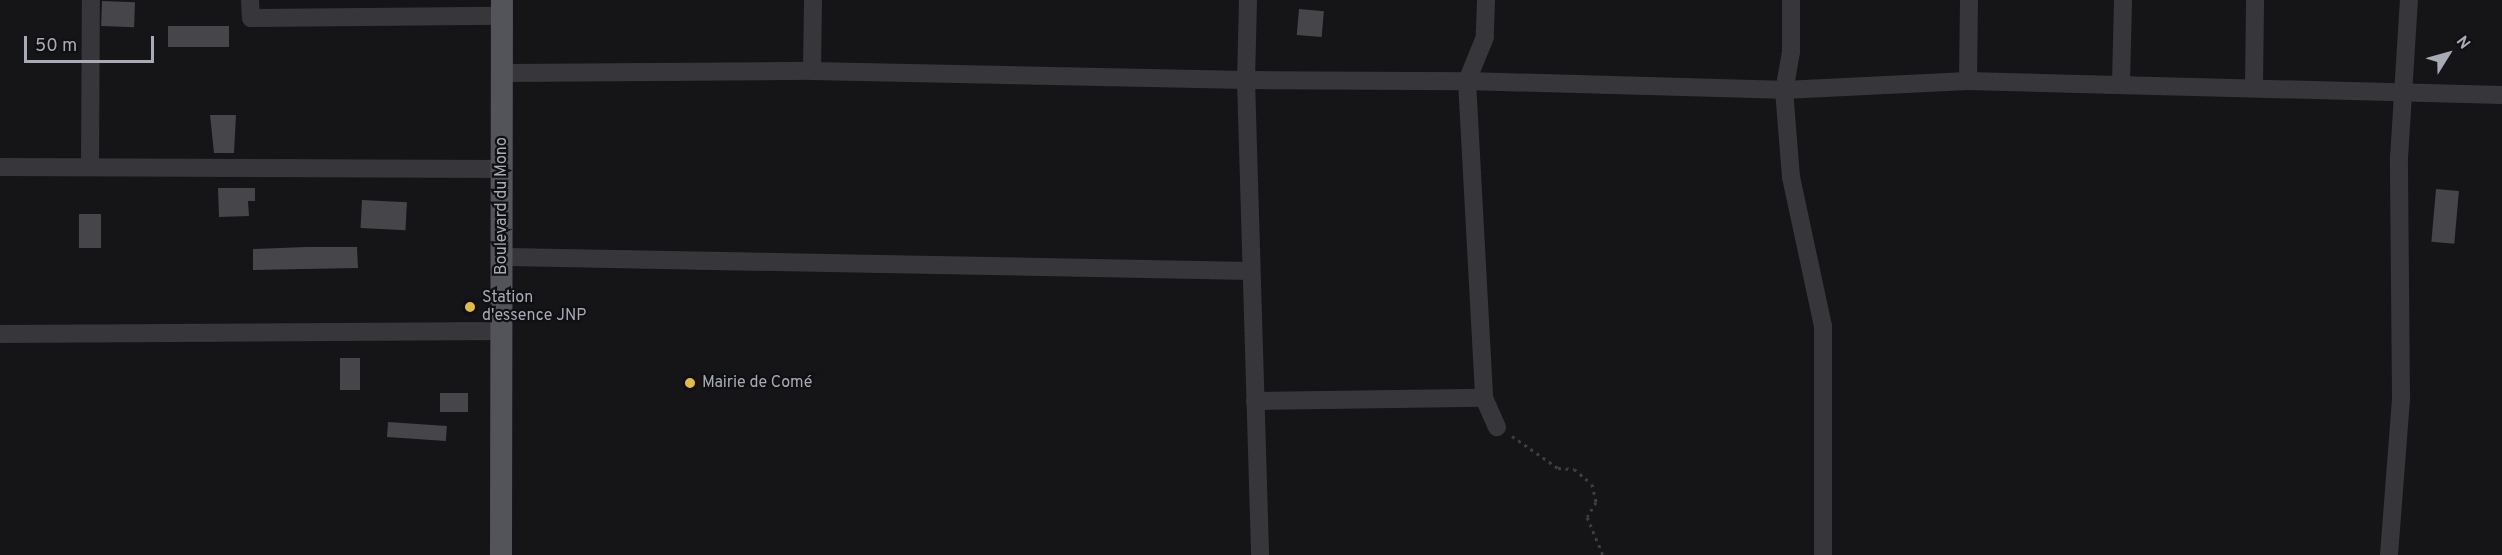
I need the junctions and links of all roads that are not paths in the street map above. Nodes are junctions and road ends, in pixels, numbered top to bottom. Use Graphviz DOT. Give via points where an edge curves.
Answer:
graph roads {
  1 [pos="91,0"];
  2 [pos="250,0"];
  3 [pos="813,0"];
  4 [pos="1248,0"];
  5 [pos="1486,0"];
  6 [pos="1791,0"];
  7 [pos="1969,0"];
  8 [pos="2123,0"];
  9 [pos="2255,0"];
  10 [pos="2409,0"];
  11 [pos="502,8"];
  12 [pos="812,71"];
  13 [pos="501,73"];
  14 [pos="1246,80"];
  15 [pos="1467,81"];
  16 [pos="1968,81"];
  17 [pos="2121,83"];
  18 [pos="2254,86"];
  19 [pos="1784,90"];
  20 [pos="2401,90"];
  21 [pos="2502,95"];
  22 [pos="0,167"];
  23 [pos="90,167"];
  24 [pos="503,169"];
  25 [pos="502,257"];
  26 [pos="1251,271"];
  27 [pos="500,331"];
  28 [pos="0,333"];
  29 [pos="1484,398"];
  30 [pos="1255,401"];
  31 [pos="1497,426"];
  32 [pos="501,555"];
  33 [pos="1260,555"];
  34 [pos="1823,555"];
  35 [pos="1830,555"];
  36 [pos="2389,555"];
  1 -- 23 [label="street"];
  2 -- 11 [label="street" via="251,18"];
  3 -- 12 [label="street"];
  4 -- 14 [label="street"];
  5 -- 15 [label="street" via="1485,37"];
  6 -- 19 [label="street" via="1791,52"];
  7 -- 16 [label="street"];
  8 -- 17 [label="street"];
  9 -- 18 [label="street"];
  10 -- 20 [label="street"];
  11 -- 13 [label="main road, Boulevard du Mono"];
  12 -- 13 [label="street"];
  12 -- 14 [label="street"];
  13 -- 24 [label="main road, Boulevard du Mono"];
  14 -- 15 [label="street"];
  14 -- 26 [label="street"];
  15 -- 19 [label="street"];
  15 -- 29 [label="street"];
  16 -- 17 [label="street"];
  16 -- 19 [label="street"];
  17 -- 18 [label="street"];
  18 -- 20 [label="street"];
  19 -- 34 [label="street" via="1791,177 1823,326"];
  20 -- 21 [label="street"];
  20 -- 36 [label="street" via="2401,399"];
  22 -- 23 [label="street"];
  23 -- 24 [label="street"];
  24 -- 25 [label="main road, Boulevard du Mono"];
  25 -- 26 [label="street"];
  25 -- 27 [label="main road, Boulevard du Mono"];
  26 -- 30 [label="street"];
  27 -- 28 [label="street"];
  27 -- 32 [label="main road, Boulevard du Mono"];
  29 -- 30 [label="street"];
  29 -- 31 [label="street"];
  30 -- 33 [label="street"];
  34 -- 35 [label="street"];
}
